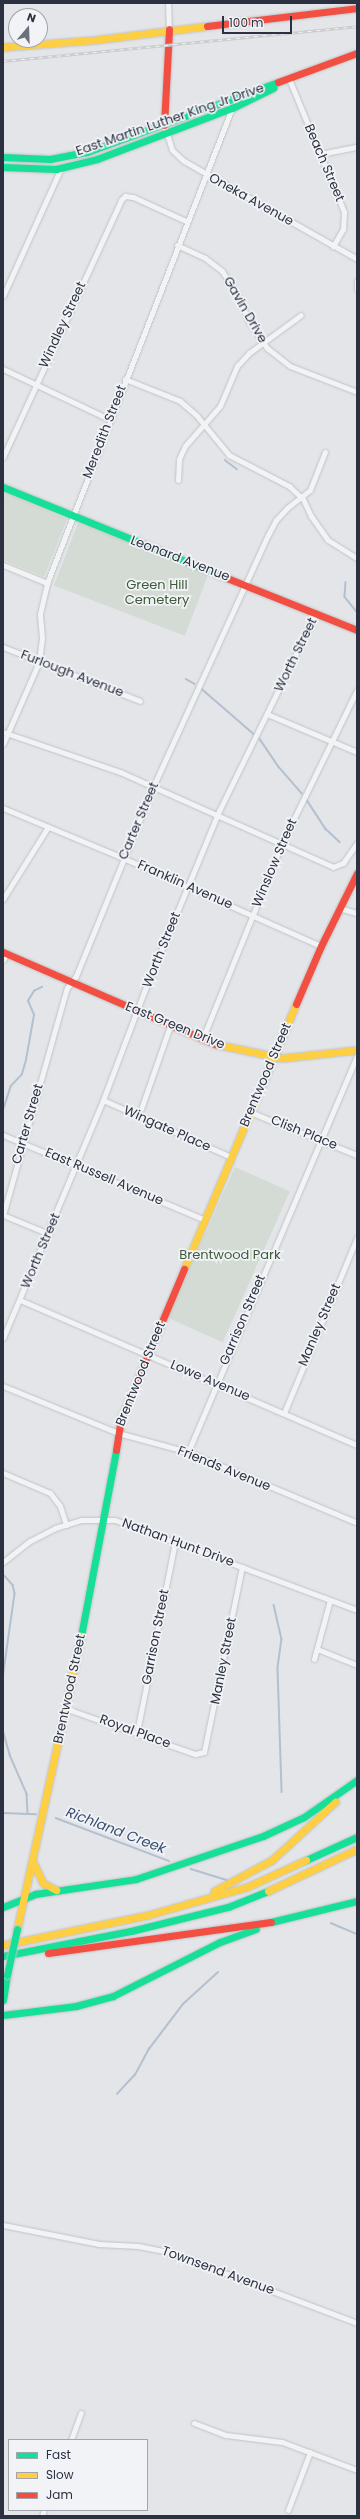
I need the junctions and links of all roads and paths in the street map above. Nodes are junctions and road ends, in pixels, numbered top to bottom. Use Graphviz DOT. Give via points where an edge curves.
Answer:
graph roads {
  1 [pos="168,3"];
  2 [pos="357,8"];
  3 [pos="169,29"];
  4 [pos="3,47"];
  5 [pos="357,53"];
  6 [pos="289,79"];
  7 [pos="232,108"];
  8 [pos="219,113"];
  9 [pos="226,124"];
  10 [pos="164,125"];
  11 [pos="165,134"];
  12 [pos="357,147"];
  13 [pos="320,154"];
  14 [pos="3,157"];
  15 [pos="3,167"];
  16 [pos="61,168"];
  17 [pos="205,174"];
  18 [pos="186,221"];
  19 [pos="177,245"];
  20 [pos="332,246"];
  21 [pos="357,259"];
  22 [pos="357,281"];
  23 [pos="357,289"];
  24 [pos="3,296"];
  25 [pos="301,315"];
  26 [pos="264,343"];
  27 [pos="3,369"];
  28 [pos="125,379"];
  29 [pos="36,384"];
  30 [pos="357,392"];
  31 [pos="109,419"];
  32 [pos="205,426"];
  33 [pos="325,452"];
  34 [pos="3,457"];
  35 [pos="178,480"];
  36 [pos="3,487"];
  37 [pos="302,497"];
  38 [pos="73,517"];
  39 [pos="357,558"];
  40 [pos="3,565"];
  41 [pos="46,583"];
  42 [pos="248,584"];
  43 [pos="316,613"];
  44 [pos="357,630"];
  45 [pos="3,647"];
  46 [pos="39,662"];
  47 [pos="357,690"];
  48 [pos="140,701"];
  49 [pos="267,714"];
  50 [pos="5,733"];
  51 [pos="331,742"];
  52 [pos="3,744"];
  53 [pos="357,752"];
  54 [pos="153,787"];
  55 [pos="3,808"];
  56 [pos="217,815"];
  57 [pos="48,827"];
  58 [pos="282,843"];
  59 [pos="357,843"];
  60 [pos="123,858"];
  61 [pos="357,873"];
  62 [pos="188,886"];
  63 [pos="3,899"];
  64 [pos="339,908"];
  65 [pos="357,913"];
  66 [pos="252,915"];
  67 [pos="321,946"];
  68 [pos="4,955"];
  69 [pos="72,982"];
  70 [pos="137,1011"];
  71 [pos="170,1026"];
  72 [pos="202,1040"];
  73 [pos="357,1050"];
  74 [pos="357,1056"];
  75 [pos="272,1058"];
  76 [pos="104,1100"];
  77 [pos="142,1109"];
  78 [pos="250,1112"];
  79 [pos="3,1135"];
  80 [pos="319,1140"];
  81 [pos="23,1142"];
  82 [pos="357,1155"];
  83 [pos="231,1157"];
  84 [pos="77,1165"];
  85 [pos="3,1215"];
  86 [pos="205,1220"];
  87 [pos="49,1234"];
  88 [pos="357,1238"];
  89 [pos="20,1300"];
  90 [pos="3,1338"];
  91 [pos="147,1356"];
  92 [pos="216,1384"];
  93 [pos="3,1386"];
  94 [pos="284,1413"];
  95 [pos="118,1433"];
  96 [pos="355,1444"];
  97 [pos="188,1452"];
  98 [pos="3,1473"];
  99 [pos="104,1519"];
  100 [pos="355,1522"];
  101 [pos="66,1524"];
  102 [pos="175,1542"];
  103 [pos="3,1562"];
  104 [pos="242,1567"];
  105 [pos="330,1600"];
  106 [pos="357,1610"];
  107 [pos="317,1650"];
  108 [pos="314,1658"];
  109 [pos="357,1665"];
  110 [pos="67,1709"];
  111 [pos="137,1732"];
  112 [pos="203,1753"];
  113 [pos="357,1780"];
  114 [pos="357,1837"];
  115 [pos="357,1849"];
  116 [pos="33,1862"];
  117 [pos="60,1890"];
  118 [pos="24,1898"];
  119 [pos="357,1902"];
  120 [pos="3,1907"];
  121 [pos="168,1910"];
  122 [pos="290,1919"];
  123 [pos="3,1945"];
  124 [pos="3,1957"];
  125 [pos="3,2000"];
  126 [pos="3,2015"];
  127 [pos="3,2225"];
  128 [pos="357,2323"];
  129 [pos="81,2413"];
  130 [pos="194,2423"];
  131 [pos="71,2439"];
  132 [pos="310,2452"];
  133 [pos="357,2470"];
  134 [pos="288,2510"];
  1 -- 3 [label="street"];
  2 -- 3 [label="main road"];
  3 -- 4 [label="main road"];
  3 -- 10 [label="main road"];
  5 -- 6 [label="main road, East Martin Luther King Jr Drive"];
  6 -- 7 [label="main road, East Martin Luther King Jr Drive"];
  6 -- 10 [label="main road, East Martin Luther King Jr Drive"];
  6 -- 13 [label="street, Beach Street"];
  7 -- 8 [label="main road, East Martin Luther King Jr Drive"];
  7 -- 9 [label="street, Meredith Street"];
  8 -- 9 [label="street"];
  8 -- 11 [label="main road, East Martin Luther King Jr Drive"];
  9 -- 17 [label="street, Meredith Street"];
  10 -- 11 [label="street, Oneka Avenue"];
  10 -- 14 [label="main road, East Martin Luther King Jr Drive" via="69,156 27,159"];
  11 -- 16 [label="main road, East Martin Luther King Jr Drive" via="97,159"];
  11 -- 17 [label="street, Oneka Avenue" via="174,154"];
  12 -- 13 [label="street"];
  13 -- 20 [label="street, Beach Street" via="344,212 343,229"];
  15 -- 16 [label="main road, East Martin Luther King Jr Drive" via="35,170"];
  16 -- 24 [label="street"];
  17 -- 18 [label="street, Meredith Street"];
  17 -- 20 [label="street, Oneka Avenue"];
  18 -- 19 [label="street, Meredith Street"];
  18 -- 29 [label="street, Windley Street" via="126,196 121,200"];
  19 -- 26 [label="street, Gavin Drive" via="205,258 222,271 238,296 248,320"];
  19 -- 28 [label="street, Meredith Street"];
  20 -- 21 [label="street, Oneka Avenue"];
  22 -- 23 [label="street"];
  25 -- 26 [label="street"];
  26 -- 30 [label="street, Gavin Drive" via="290,366"];
  26 -- 32 [label="street" via="249,353 237,366 220,406"];
  27 -- 29 [label="street"];
  28 -- 31 [label="street, Meredith Street"];
  28 -- 32 [label="street" via="180,401"];
  29 -- 31 [label="street"];
  29 -- 34 [label="street, Windley Street"];
  31 -- 38 [label="street, Meredith Street"];
  32 -- 35 [label="street" via="185,446 179,459"];
  32 -- 37 [label="street" via="229,455 240,463 274,476"];
  33 -- 37 [label="street, Carter Street" via="310,490"];
  36 -- 38 [label="main road, Leonard Avenue"];
  37 -- 39 [label="street" via="328,540"];
  37 -- 42 [label="street, Carter Street" via="276,520"];
  38 -- 41 [label="street, Meredith Street"];
  38 -- 42 [label="main road, Leonard Avenue"];
  40 -- 41 [label="street"];
  41 -- 46 [label="street, Meredith Street" via="40,614 42,638"];
  42 -- 43 [label="main road, Leonard Avenue"];
  42 -- 54 [label="street, Carter Street"];
  43 -- 44 [label="main road, Leonard Avenue"];
  43 -- 49 [label="street, Worth Street"];
  45 -- 46 [label="street, Furlough Avenue"];
  46 -- 48 [label="street, Furlough Avenue"];
  46 -- 50 [label="street, Meredith Street"];
  47 -- 51 [label="street, Winslow Street"];
  49 -- 51 [label="street"];
  49 -- 56 [label="street, Worth Street"];
  50 -- 52 [label="street, Meredith Street"];
  50 -- 54 [label="street" via="91,762"];
  51 -- 53 [label="street"];
  51 -- 58 [label="street, Winslow Street"];
  54 -- 56 [label="street"];
  54 -- 60 [label="street, Carter Street"];
  55 -- 57 [label="street, Franklin Avenue"];
  56 -- 58 [label="street"];
  56 -- 62 [label="street, Worth Street"];
  57 -- 60 [label="street, Franklin Avenue"];
  57 -- 63 [label="street"];
  58 -- 59 [label="street" via="333,867 343,862"];
  58 -- 66 [label="street, Winslow Street"];
  60 -- 62 [label="street, Franklin Avenue"];
  60 -- 69 [label="street, Carter Street"];
  61 -- 64 [label="main road, Brentwood Street"];
  62 -- 66 [label="street, Franklin Avenue"];
  62 -- 70 [label="street, Worth Street"];
  64 -- 65 [label="street"];
  64 -- 67 [label="main road, Brentwood Street"];
  66 -- 67 [label="street, Franklin Avenue"];
  66 -- 72 [label="street, Winslow Street"];
  67 -- 75 [label="main road, Brentwood Street"];
  68 -- 69 [label="main road, East Green Drive"];
  69 -- 70 [label="main road, East Green Drive"];
  69 -- 81 [label="street, Carter Street" via="67,988"];
  70 -- 71 [label="main road, East Green Drive"];
  70 -- 76 [label="street, Worth Street"];
  71 -- 72 [label="main road, East Green Drive"];
  71 -- 77 [label="street"];
  72 -- 75 [label="main road, East Green Drive"];
  73 -- 75 [label="main road, East Green Drive"];
  74 -- 80 [label="street, Garrison Street"];
  75 -- 78 [label="main road, Brentwood Street"];
  76 -- 83 [label="street, Wingate Place"];
  76 -- 84 [label="street, Worth Street"];
  78 -- 80 [label="street, Clish Place"];
  78 -- 83 [label="main road, Brentwood Street"];
  79 -- 81 [label="street, East Russell Avenue"];
  80 -- 82 [label="street, Clish Place"];
  80 -- 92 [label="street, Garrison Street"];
  81 -- 84 [label="street, East Russell Avenue"];
  81 -- 85 [label="street, Carter Street"];
  83 -- 86 [label="main road, Brentwood Street"];
  84 -- 86 [label="street, East Russell Avenue"];
  84 -- 87 [label="street, Worth Street"];
  85 -- 87 [label="street"];
  86 -- 91 [label="main road, Brentwood Street"];
  87 -- 89 [label="street, Worth Street"];
  88 -- 94 [label="street, Manley Street"];
  89 -- 90 [label="street, Worth Street"];
  89 -- 91 [label="street, Lowe Avenue"];
  91 -- 92 [label="street, Lowe Avenue"];
  91 -- 95 [label="main road, Brentwood Street"];
  92 -- 94 [label="street, Lowe Avenue"];
  92 -- 97 [label="street, Garrison Street"];
  93 -- 95 [label="street, Friends Avenue"];
  94 -- 96 [label="street, Lowe Avenue"];
  95 -- 97 [label="street, Friends Avenue"];
  95 -- 99 [label="main road, Brentwood Street"];
  97 -- 100 [label="street, Friends Avenue"];
  98 -- 101 [label="street" via="50,1492 60,1506"];
  99 -- 101 [label="street, Nathan Hunt Drive" via="81,1520"];
  99 -- 102 [label="street, Nathan Hunt Drive" via="115,1520"];
  99 -- 110 [label="main road, Brentwood Street"];
  101 -- 103 [label="street, Nathan Hunt Drive" via="30,1541"];
  102 -- 104 [label="street, Nathan Hunt Drive"];
  102 -- 111 [label="street, Garrison Street"];
  104 -- 105 [label="street, Nathan Hunt Drive"];
  104 -- 112 [label="street, Manley Street" via="207,1748"];
  105 -- 106 [label="street, Nathan Hunt Drive"];
  105 -- 107 [label="street"];
  107 -- 108 [label="street"];
  107 -- 109 [label="street"];
  110 -- 111 [label="street, Royal Place"];
  110 -- 116 [label="main road, Brentwood Street"];
  111 -- 112 [label="street, Royal Place" via="195,1754"];
  113 -- 117 [label="main road" via="304,1817 263,1836 136,1879"];
  113 -- 121 [label="main road" via="272,1860 223,1888 182,1902"];
  114 -- 121 [label="main road" via="247,1887"];
  115 -- 124 [label="main road" via="298,1879 228,1907 131,1931"];
  116 -- 117 [label="main road" via="43,1883"];
  116 -- 118 [label="main road, Brentwood Street"];
  117 -- 118 [label="main road"];
  118 -- 120 [label="main road"];
  118 -- 125 [label="main road, Brentwood Street, bridge"];
  119 -- 122 [label="main road"];
  121 -- 123 [label="main road"];
  122 -- 124 [label="main road" via="198,1934 15,1958"];
  122 -- 126 [label="main road" via="220,1942 113,1996 76,2006"];
  127 -- 128 [label="street, Townsend Avenue" via="99,2244 138,2246 169,2252"];
  129 -- 131 [label="street"];
  130 -- 132 [label="street" via="226,2435 282,2442"];
  132 -- 133 [label="street"];
  132 -- 134 [label="street"];
}
